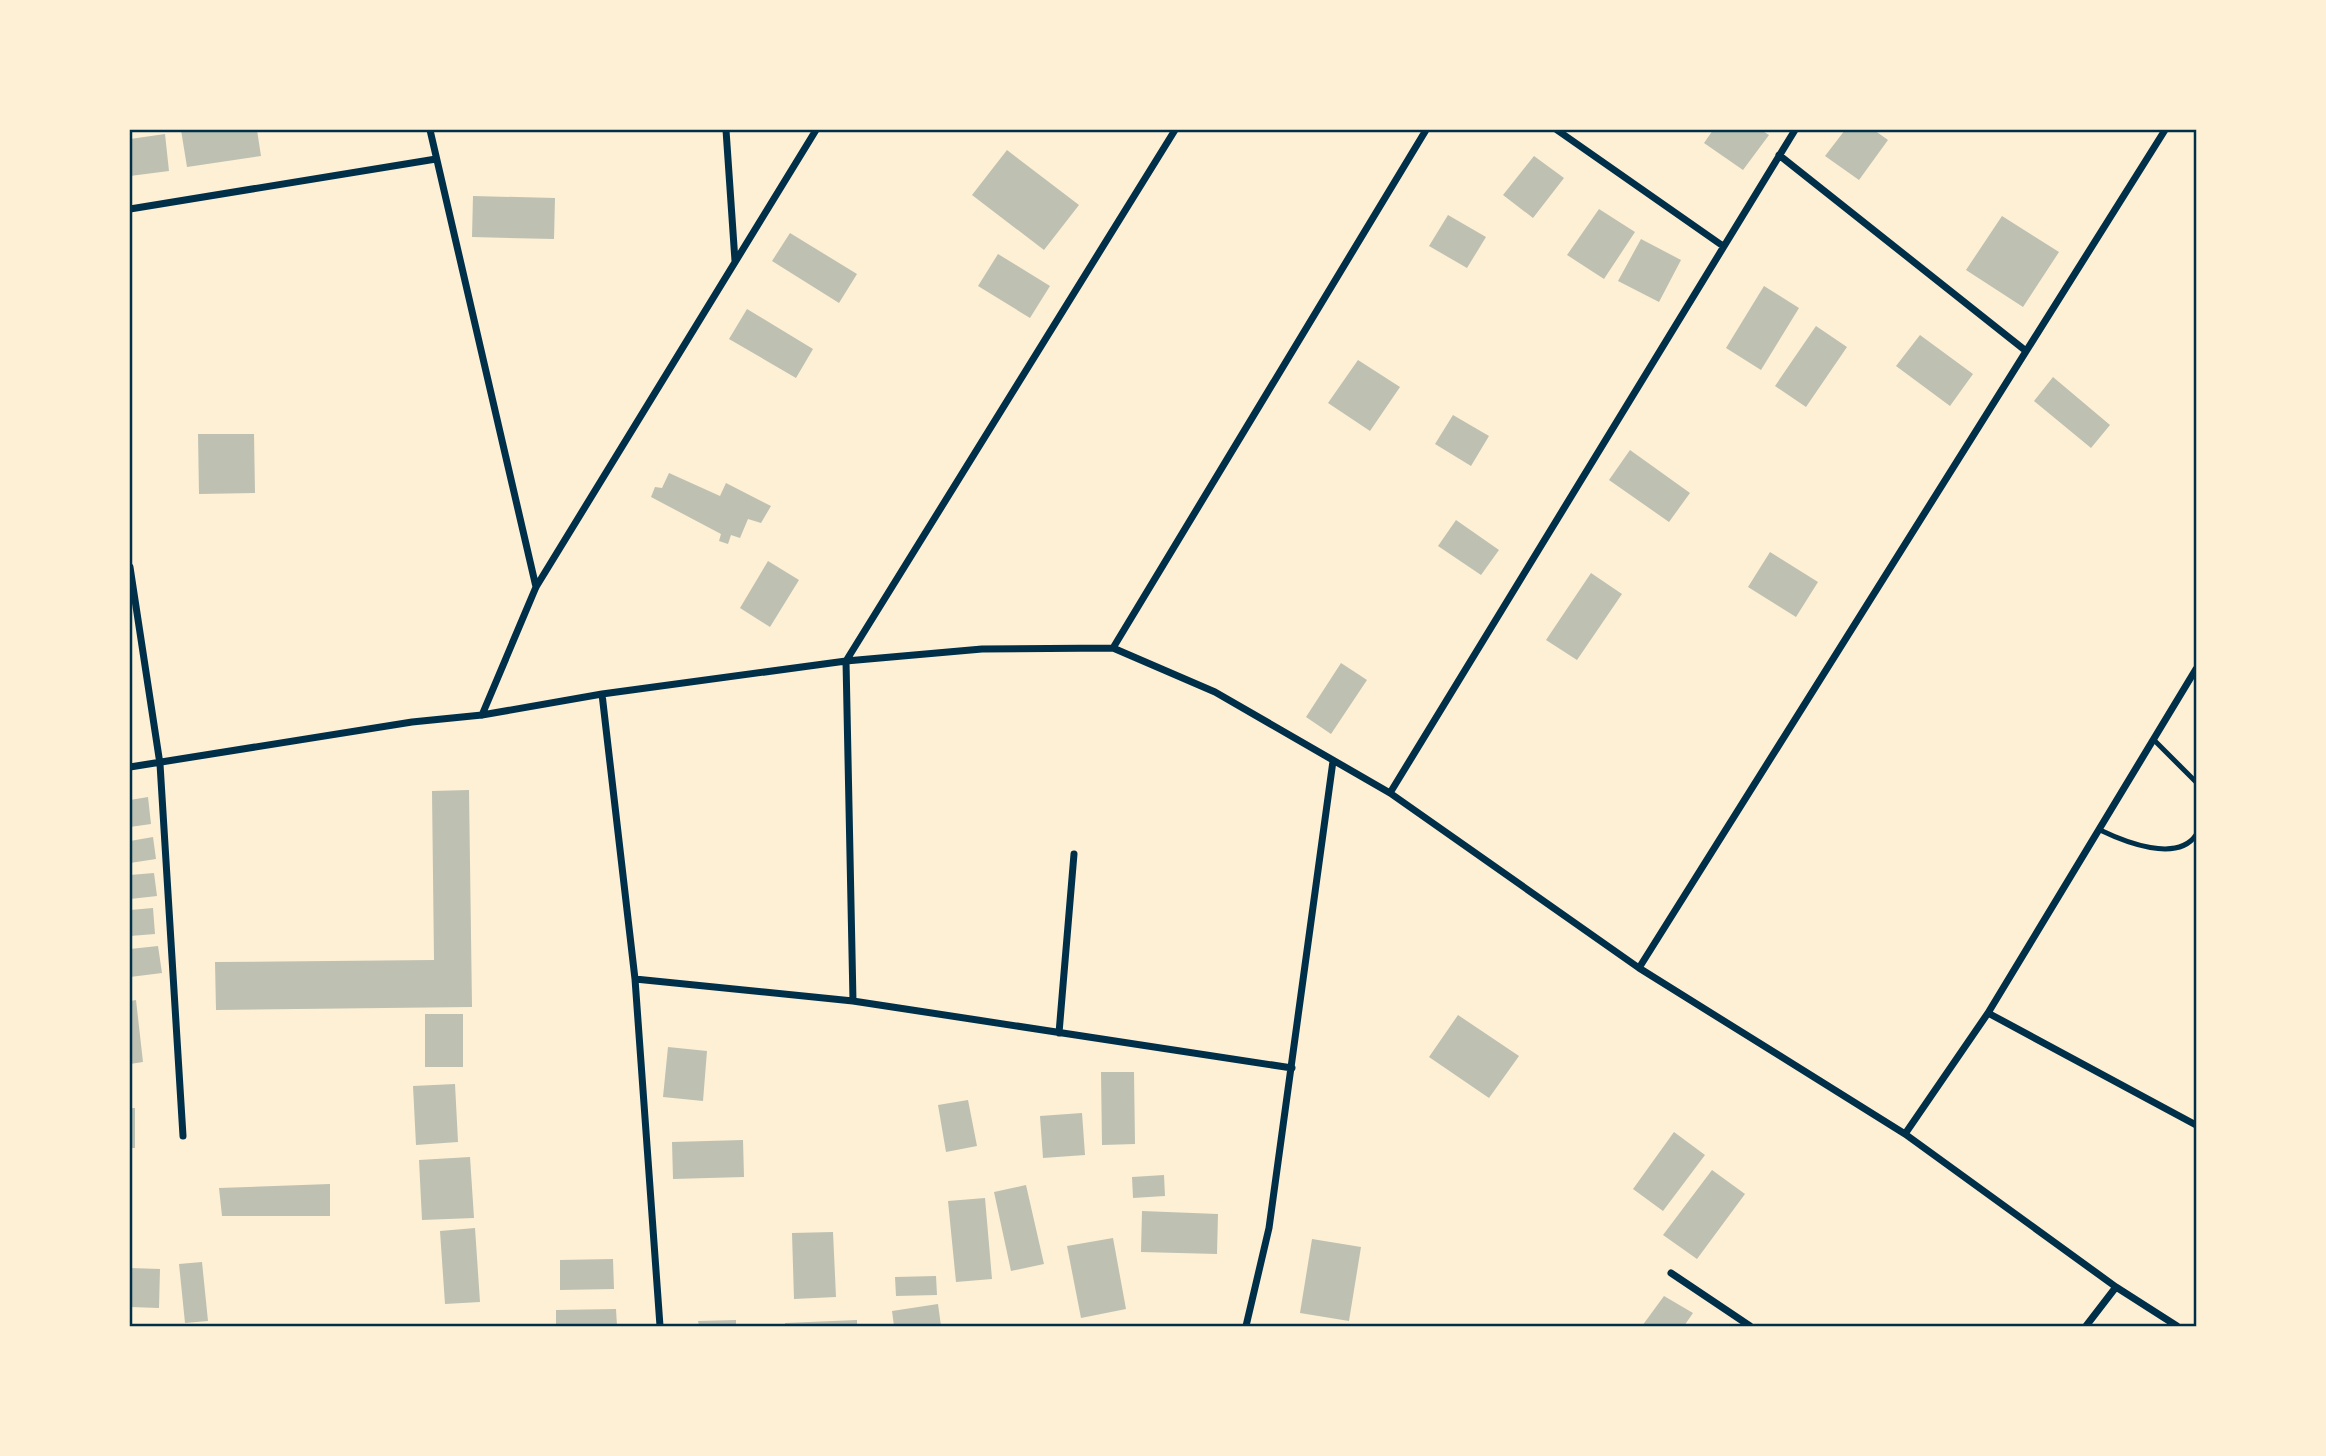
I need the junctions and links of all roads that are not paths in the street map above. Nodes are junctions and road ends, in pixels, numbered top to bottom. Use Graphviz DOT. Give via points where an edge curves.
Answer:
graph roads {
  1 [pos="430,130"];
  2 [pos="726,130"];
  3 [pos="816,130"];
  4 [pos="1175,130"];
  5 [pos="1426,130"];
  6 [pos="1557,130"];
  7 [pos="1795,130"];
  8 [pos="2165,130"];
  9 [pos="1779,155"];
  10 [pos="436,159"];
  11 [pos="130,209"];
  12 [pos="1723,246"];
  13 [pos="736,262"];
  14 [pos="2026,351"];
  15 [pos="130,567"];
  16 [pos="536,587"];
  17 [pos="1113,648"];
  18 [pos="846,661"];
  19 [pos="2196,669"];
  20 [pos="602,694"];
  21 [pos="482,715"];
  22 [pos="2154,740"];
  23 [pos="1333,761"];
  24 [pos="160,764"];
  25 [pos="130,767"];
  26 [pos="2196,782"];
  27 [pos="1391,793"];
  28 [pos="2100,830"];
  29 [pos="2196,835"];
  30 [pos="1074,854"];
  31 [pos="1639,968"];
  32 [pos="635,979"];
  33 [pos="853,1002"];
  34 [pos="1988,1013"];
  35 [pos="1059,1033"];
  36 [pos="1292,1068"];
  37 [pos="2196,1125"];
  38 [pos="1905,1134"];
  39 [pos="183,1136"];
  40 [pos="1671,1273"];
  41 [pos="2116,1287"];
  42 [pos="660,1326"];
  43 [pos="1246,1326"];
  44 [pos="1749,1326"];
  45 [pos="2086,1326"];
  46 [pos="2177,1326"];
  1 -- 10 [label="street"];
  2 -- 13 [label="street"];
  3 -- 13 [label="street"];
  4 -- 18 [label="street"];
  5 -- 17 [label="street"];
  6 -- 12 [label="street"];
  7 -- 9 [label="street"];
  8 -- 14 [label="street"];
  9 -- 12 [label="street"];
  9 -- 14 [label="street"];
  10 -- 11 [label="street"];
  10 -- 16 [label="street"];
  12 -- 27 [label="street"];
  13 -- 16 [label="street"];
  14 -- 31 [label="street"];
  15 -- 24 [label="street"];
  16 -- 21 [label="street"];
  17 -- 18 [label="street" via="982,649"];
  17 -- 23 [label="street" via="1214,692"];
  18 -- 20 [label="street"];
  18 -- 33 [label="street"];
  19 -- 22 [label="street"];
  20 -- 21 [label="street"];
  20 -- 32 [label="street"];
  21 -- 24 [label="street" via="412,722"];
  22 -- 26 [label="lane"];
  22 -- 28 [label="street"];
  23 -- 27 [label="street"];
  23 -- 36 [label="street"];
  24 -- 25 [label="street"];
  24 -- 39 [label="street"];
  27 -- 31 [label="street"];
  28 -- 29 [label="lane" via="2129,843 2179,849"];
  28 -- 34 [label="street"];
  30 -- 35 [label="street"];
  31 -- 38 [label="street"];
  32 -- 33 [label="street"];
  32 -- 42 [label="street"];
  33 -- 35 [label="street"];
  34 -- 37 [label="street"];
  34 -- 38 [label="street"];
  35 -- 36 [label="street"];
  36 -- 43 [label="street" via="1269,1228"];
  38 -- 41 [label="street"];
  40 -- 44 [label="street"];
  41 -- 45 [label="street"];
  41 -- 46 [label="street"];
}
